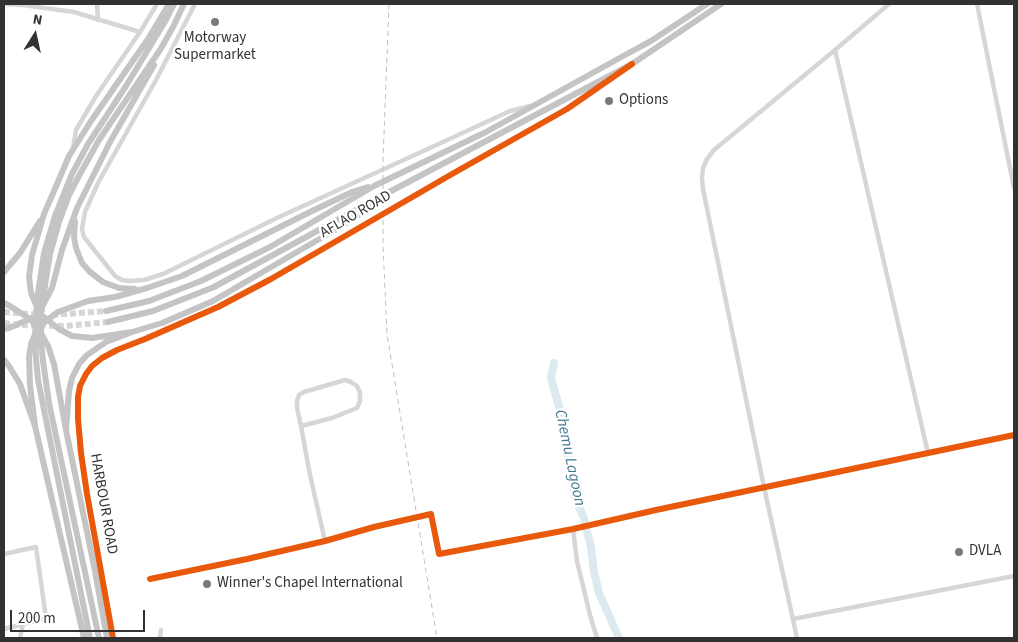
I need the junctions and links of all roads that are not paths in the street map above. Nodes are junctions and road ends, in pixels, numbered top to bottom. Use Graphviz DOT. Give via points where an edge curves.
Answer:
graph roads {
  1 [pos="4,4"];
  2 [pos="23,4"];
  3 [pos="97,4"];
  4 [pos="157,4"];
  5 [pos="169,4"];
  6 [pos="174,4"];
  7 [pos="184,4"];
  8 [pos="195,4"];
  9 [pos="707,4"];
  10 [pos="721,4"];
  11 [pos="889,4"];
  12 [pos="977,4"];
  13 [pos="98,20"];
  14 [pos="140,32"];
  15 [pos="160,50"];
  16 [pos="836,50"];
  17 [pos="632,64"];
  18 [pos="129,89"];
  19 [pos="536,104"];
  20 [pos="73,150"];
  21 [pos="374,186"];
  22 [pos="1014,188"];
  23 [pos="376,199"];
  24 [pos="77,208"];
  25 [pos="44,214"];
  26 [pos="47,254"];
  27 [pos="4,272"];
  28 [pos="147,288"];
  29 [pos="4,303"];
  30 [pos="39,311"];
  31 [pos="106,311"];
  32 [pos="30,319"];
  33 [pos="47,320"];
  34 [pos="108,322"];
  35 [pos="38,328"];
  36 [pos="4,329"];
  37 [pos="132,332"];
  38 [pos="4,360"];
  39 [pos="86,374"];
  40 [pos="35,426"];
  41 [pos="301,426"];
  42 [pos="66,430"];
  43 [pos="1014,435"];
  44 [pos="928,453"];
  45 [pos="764,487"];
  46 [pos="422,516"];
  47 [pos="412,518"];
  48 [pos="573,529"];
  49 [pos="325,540"];
  50 [pos="4,554"];
  51 [pos="1014,576"];
  52 [pos="150,579"];
  53 [pos="793,619"];
  54 [pos="23,624"];
  55 [pos="4,629"];
  56 [pos="160,630"];
  57 [pos="20,638"];
  58 [pos="84,638"];
  59 [pos="90,638"];
  60 [pos="99,638"];
  61 [pos="107,638"];
  62 [pos="114,638"];
  63 [pos="160,638"];
  64 [pos="597,638"];
  65 [pos="797,638"];
  1 -- 2 [label="street"];
  2 -- 13 [label="street" via="74,12"];
  3 -- 13 [label="street"];
  4 -- 14 [label="street"];
  5 -- 20 [label="highway"];
  6 -- 18 [label="highway"];
  7 -- 15 [label="highway"];
  8 -- 19 [label="street, AFLAO ROAD" via="84,212 84,237 122,280 144,280 163,274 510,111"];
  9 -- 19 [label="highway, AFLAO ROAD" via="651,40"];
  10 -- 17 [label="highway, AFLAO ROAD"];
  11 -- 16 [label="street"];
  12 -- 22 [label="street"];
  13 -- 14 [label="street"];
  14 -- 20 [label="street" via="76,130"];
  15 -- 18 [label="highway"];
  15 -- 24 [label="highway"];
  16 -- 44 [label="street"];
  16 -- 45 [label="street" via="714,150 703,168 703,188"];
  17 -- 23 [label="highway, AFLAO ROAD"];
  17 -- 39 [label="street, AFLAO ROAD" via="567,108 271,279 218,307 108,354"];
  18 -- 26 [label="highway" via="69,195"];
  19 -- 21 [label="highway, AFLAO ROAD"];
  20 -- 25 [label="highway"];
  21 -- 28 [label="highway" via="352,192 182,276"];
  21 -- 31 [label="highway, AFLAO ROAD" via="270,247 200,281 149,302"];
  23 -- 34 [label="highway, AFLAO ROAD" via="214,287 153,311"];
  23 -- 37 [label="highway" via="345,224 213,301"];
  24 -- 28 [label="highway" via="74,227 76,248 82,263 103,282 119,288"];
  24 -- 30 [label="highway" via="52,288"];
  25 -- 27 [label="highway"];
  25 -- 30 [label="highway" via="29,277 31,293"];
  26 -- 59 [label="highway, bridge" via="36,300 38,380"];
  26 -- 60 [label="highway, HARBOUR ROAD, bridge" via="41,316 43,362 54,431"];
  28 -- 33 [label="highway" via="88,301 58,312"];
  29 -- 32 [label="highway"];
  30 -- 32 [label="highway"];
  30 -- 33 [label="highway"];
  32 -- 35 [label="highway"];
  32 -- 36 [label="highway"];
  33 -- 35 [label="highway"];
  33 -- 37 [label="highway" via="72,336 92,338"];
  35 -- 40 [label="highway" via="29,357"];
  35 -- 42 [label="highway" via="54,364"];
  37 -- 42 [label="highway" via="106,342 79,364 69,391"];
  38 -- 40 [label="highway" via="20,384"];
  39 -- 62 [label="street, HARBOUR ROAD" via="78,397 81,452"];
  40 -- 58 [label="highway"];
  41 -- 41 [label="street" via="297,408 299,395 345,380 356,386 360,393 357,408"];
  41 -- 49 [label="street"];
  42 -- 61 [label="highway"];
  43 -- 44 [label="street"];
  44 -- 45 [label="street"];
  45 -- 48 [label="street"];
  45 -- 53 [label="street"];
  46 -- 48 [label="street" via="431,514 440,554"];
  47 -- 49 [label="street"];
  48 -- 64 [label="street" via="577,561"];
  49 -- 52 [label="street"];
  50 -- 54 [label="street" via="36,547 46,618"];
  51 -- 53 [label="street"];
  53 -- 65 [label="street"];
  54 -- 55 [label="street"];
  54 -- 57 [label="street"];
  56 -- 63 [label="street"];
}
